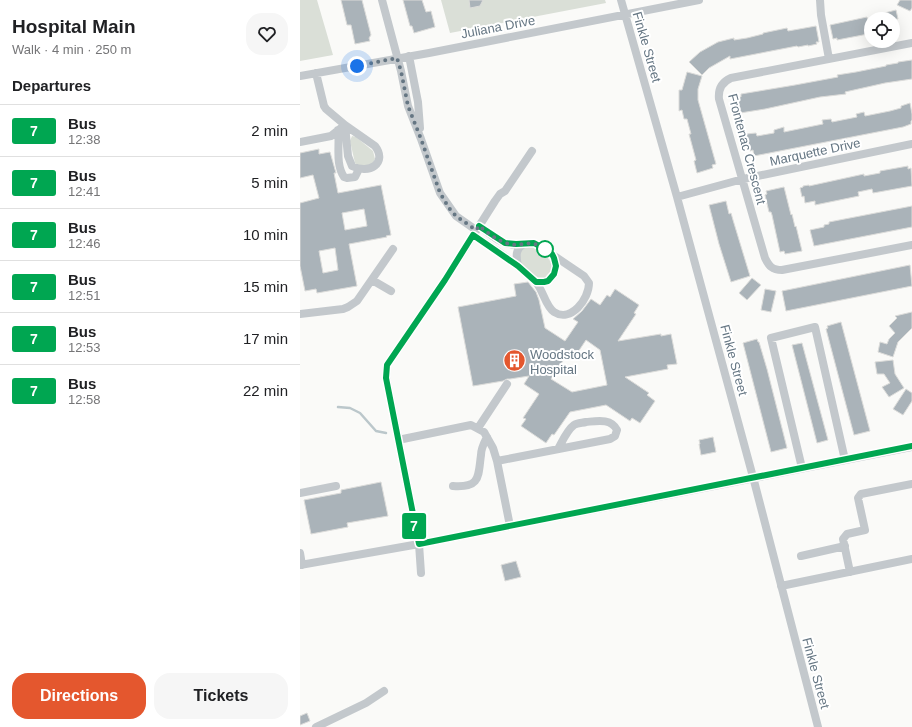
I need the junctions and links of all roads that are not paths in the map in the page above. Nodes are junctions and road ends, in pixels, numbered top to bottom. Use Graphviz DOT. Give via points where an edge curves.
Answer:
graph roads {
  1 [pos="382,0"];
  2 [pos="621,0"];
  3 [pos="700,0"];
  4 [pos="820,0"];
  5 [pos="626,15"];
  6 [pos="912,43"];
  7 [pos="409,56"];
  8 [pos="397,58"];
  9 [pos="830,59"];
  10 [pos="316,73"];
  11 [pos="300,76"];
  12 [pos="345,125"];
  13 [pos="338,130"];
  14 [pos="421,139"];
  15 [pos="300,142"];
  16 [pos="912,144"];
  17 [pos="532,151"];
  18 [pos="359,169"];
  19 [pos="743,179"];
  20 [pos="677,196"];
  21 [pos="476,231"];
  22 [pos="525,244"];
  23 [pos="912,245"];
  24 [pos="393,249"];
  25 [pos="552,254"];
  26 [pos="518,266"];
  27 [pos="372,280"];
  28 [pos="536,282"];
  29 [pos="391,292"];
  30 [pos="300,314"];
  31 [pos="507,384"];
  32 [pos="478,428"];
  33 [pos="487,437"];
  34 [pos="398,440"];
  35 [pos="912,446"];
  36 [pos="558,449"];
  37 [pos="845,460"];
  38 [pos="497,461"];
  39 [pos="802,468"];
  40 [pos="753,477"];
  41 [pos="912,484"];
  42 [pos="336,486"];
  43 [pos="454,486"];
  44 [pos="300,493"];
  45 [pos="510,526"];
  46 [pos="419,544"];
  47 [pos="845,546"];
  48 [pos="300,553"];
  49 [pos="801,556"];
  50 [pos="912,559"];
  51 [pos="301,565"];
  52 [pos="850,572"];
  53 [pos="421,573"];
  54 [pos="781,586"];
  55 [pos="384,691"];
  56 [pos="316,727"];
  57 [pos="818,727"];
  1 -- 8 [label="street"];
  2 -- 5 [label="street, Finkle Street"];
  3 -- 5 [label="street, Juliana Drive"];
  4 -- 9 [label="street"];
  5 -- 7 [label="street, Juliana Drive"];
  5 -- 20 [label="street, Finkle Street"];
  6 -- 9 [label="street, Frontenac Crescent"];
  7 -- 8 [label="street, Juliana Drive"];
  7 -- 14 [label="street" via="418,102"];
  8 -- 10 [label="street, Juliana Drive"];
  8 -- 14 [label="street" via="408,106"];
  9 -- 19 [label="street, Frontenac Crescent" via="731,78 721,86 719,98"];
  10 -- 11 [label="street, Juliana Drive"];
  10 -- 12 [label="street" via="324,106"];
  12 -- 13 [label="street"];
  12 -- 18 [label="street" via="349,161 352,166"];
  12 -- 18 [label="street" via="375,146 380,155 376,165 367,170"];
  13 -- 15 [label="street" via="331,136"];
  13 -- 18 [label="street" via="342,174 351,178"];
  14 -- 21 [label="street" via="444,201 456,216"];
  16 -- 19 [label="street, Marquette Drive"];
  17 -- 21 [label="street"];
  19 -- 20 [label="street, Marquette Drive"];
  19 -- 23 [label="street, Frontenac Crescent" via="765,258 773,269 782,270"];
  20 -- 40 [label="street, Finkle Street"];
  21 -- 22 [label="street" via="505,243"];
  21 -- 26 [label="street"];
  21 -- 34 [label="street" via="387,365 386,378"];
  22 -- 25 [label="street" via="534,243"];
  22 -- 26 [label="street" via="517,251"];
  24 -- 27 [label="street"];
  25 -- 28 [label="street" via="556,266 554,274 548,281"];
  25 -- 28 [label="street" via="587,279 588,292 578,308 568,315 561,315 551,310"];
  26 -- 28 [label="street"];
  27 -- 29 [label="street"];
  27 -- 30 [label="street" via="348,308"];
  31 -- 32 [label="street"];
  32 -- 33 [label="street"];
  32 -- 34 [label="street" via="471,426"];
  33 -- 38 [label="street"];
  33 -- 43 [label="street" via="482,447 477,479 472,484"];
  34 -- 46 [label="street"];
  35 -- 37 [label="street"];
  36 -- 36 [label="street" via="610,439 616,436 617,430 614,425 604,421 577,424 572,427"];
  36 -- 38 [label="street"];
  37 -- 39 [label="street"];
  37 -- 39 [label="street" via="815,327 771,338"];
  38 -- 45 [label="street"];
  39 -- 40 [label="street"];
  40 -- 45 [label="street"];
  40 -- 54 [label="street, Finkle Street"];
  41 -- 47 [label="street" via="861,494 858,498 864,530 846,534 843,539"];
  42 -- 44 [label="street"];
  45 -- 46 [label="street"];
  46 -- 51 [label="street"];
  46 -- 53 [label="street"];
  47 -- 49 [label="street"];
  47 -- 52 [label="street"];
  48 -- 51 [label="street"];
  50 -- 52 [label="street"];
  52 -- 54 [label="street"];
  54 -- 57 [label="street, Finkle Street"];
  55 -- 56 [label="street" via="366,703"];
}
